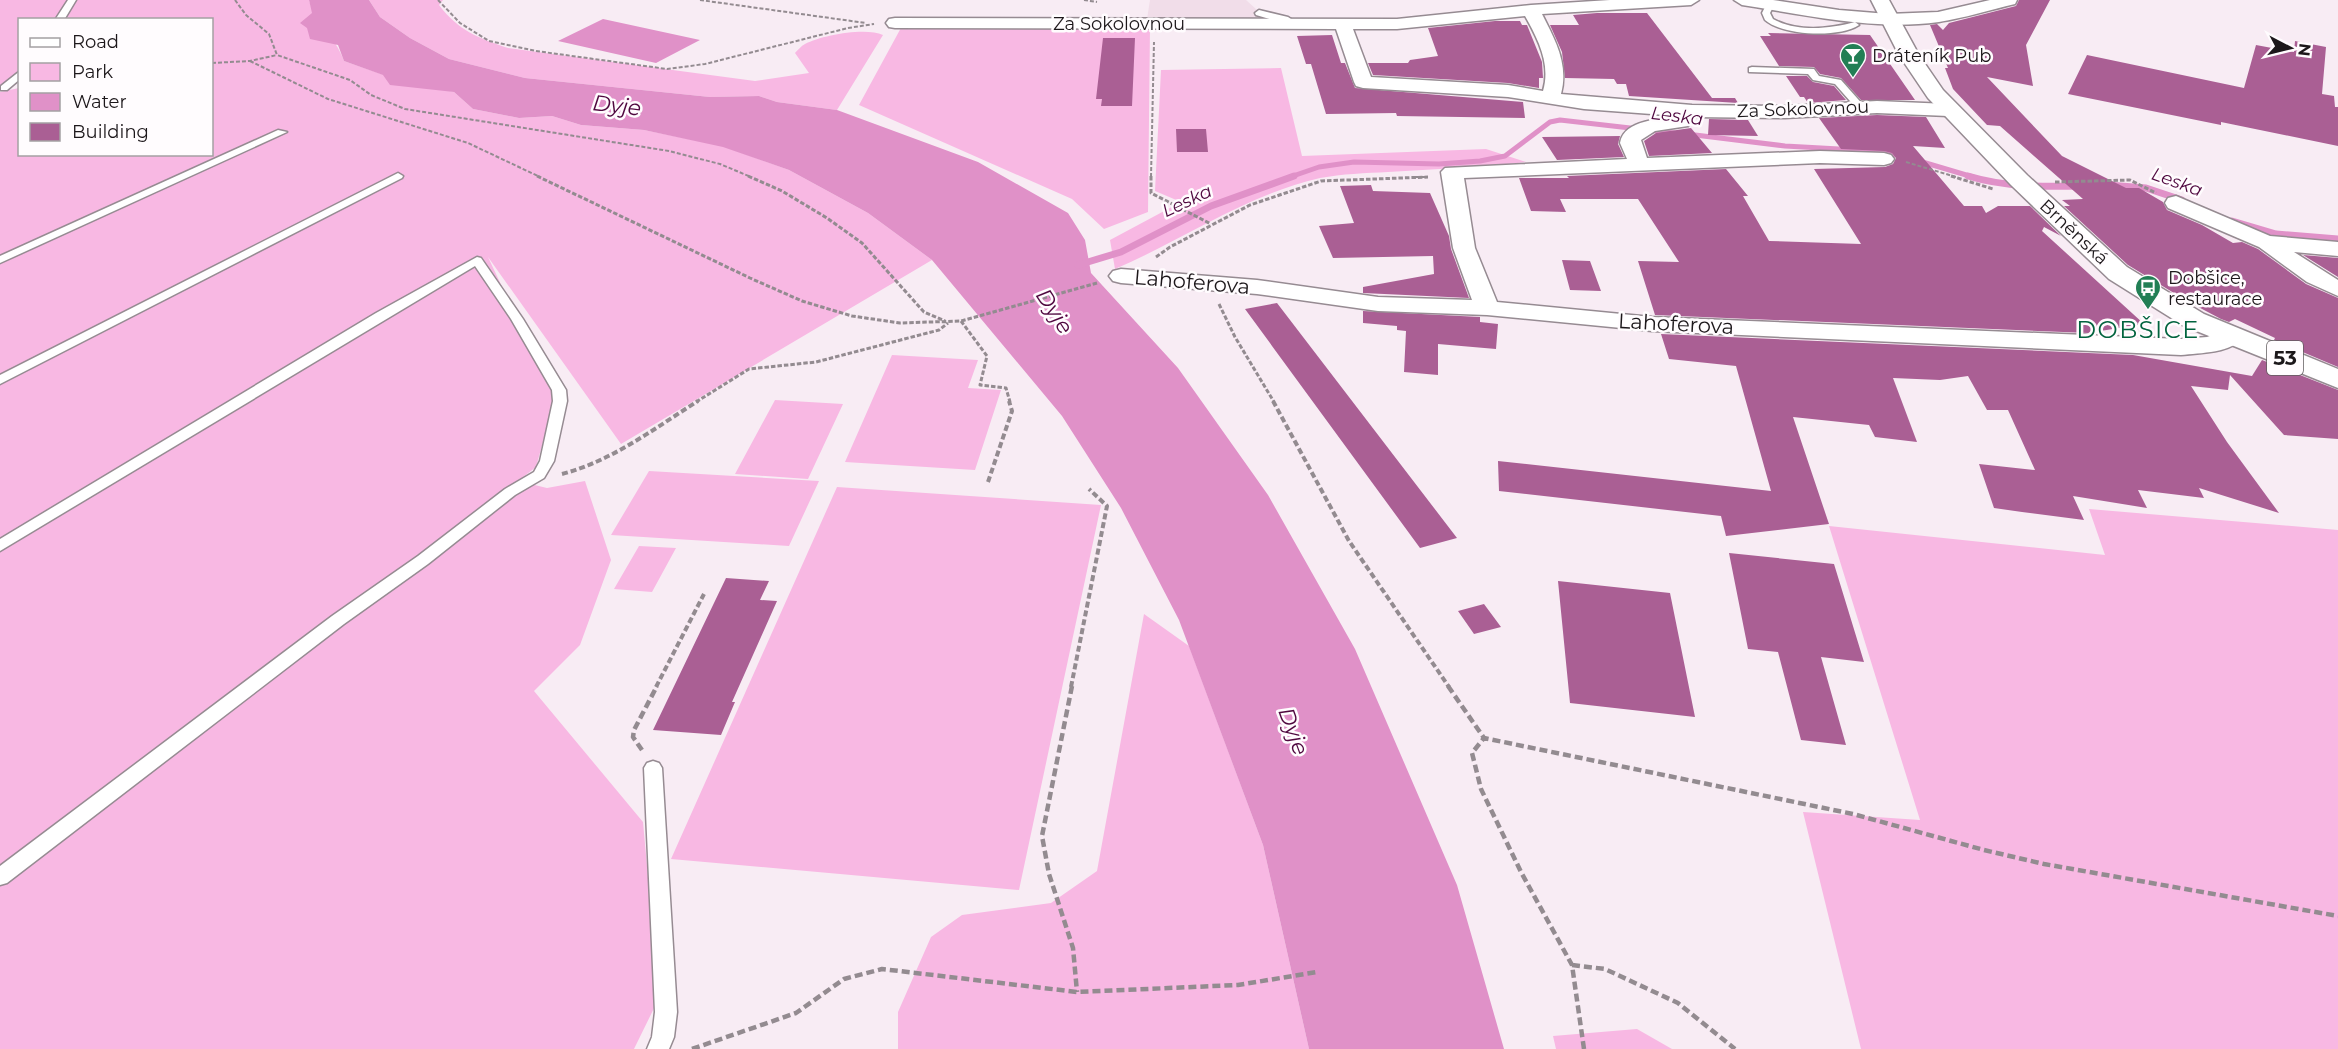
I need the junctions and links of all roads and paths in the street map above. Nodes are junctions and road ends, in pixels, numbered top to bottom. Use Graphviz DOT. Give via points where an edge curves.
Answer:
graph roads {
  1 [pos="72,0"];
  2 [pos="235,0"];
  3 [pos="438,0"];
  4 [pos="700,0"];
  5 [pos="1691,0"];
  6 [pos="1742,0"];
  7 [pos="1880,0"];
  8 [pos="2009,0"];
  9 [pos="1770,5"];
  10 [pos="1531,10"];
  11 [pos="1259,13"];
  12 [pos="60,18"];
  13 [pos="1891,18"];
  14 [pos="895,23"];
  15 [pos="1293,23"];
  16 [pos="869,24"];
  17 [pos="1155,24"];
  18 [pos="1343,24"];
  19 [pos="1855,25"];
  20 [pos="277,55"];
  21 [pos="250,61"];
  22 [pos="213,63"];
  23 [pos="1752,70"];
  24 [pos="18,76"];
  25 [pos="18,86"];
  26 [pos="2,88"];
  27 [pos="1550,98"];
  28 [pos="1860,107"];
  29 [pos="1948,110"];
  30 [pos="1785,112"];
  31 [pos="282,132"];
  32 [pos="1884,159"];
  33 [pos="1640,164"];
  34 [pos="398,176"];
  35 [pos="1453,176"];
  36 [pos="2022,182"];
  37 [pos="1993,189"];
  38 [pos="2166,198"];
  39 [pos="1209,222"];
  40 [pos="2266,242"];
  41 [pos="2338,249"];
  42 [pos="0,260"];
  43 [pos="1128,277"];
  44 [pos="1210,283"];
  45 [pos="2338,289"];
  46 [pos="1487,309"];
  47 [pos="961,321"];
  48 [pos="949,322"];
  49 [pos="2232,336"];
  50 [pos="2338,379"];
  51 [pos="0,380"];
  52 [pos="539,474"];
  53 [pos="988,482"];
  54 [pos="1089,489"];
  55 [pos="0,546"];
  56 [pos="704,594"];
  57 [pos="1484,738"];
  58 [pos="653,768"];
  59 [pos="0,877"];
  60 [pos="2338,916"];
  61 [pos="1572,965"];
  62 [pos="1317,972"];
  63 [pos="1077,992"];
  64 [pos="657,1049"];
  65 [pos="692,1049"];
  66 [pos="1584,1049"];
  67 [pos="1735,1049"];
  1 -- 12 [label="lane"];
  2 -- 20 [label="path" via="269,34"];
  3 -- 16 [label="path" via="460,23 489,40 536,51 667,69 705,64"];
  4 -- 16 [label="path"];
  5 -- 10 [label="street, Za Sokolovnou"];
  6 -- 9 [label="street"];
  7 -- 13 [label="main road, Brněnská / 53"];
  8 -- 13 [label="street" via="1940,16"];
  9 -- 13 [label="street" via="1817,14"];
  9 -- 19 [label="lane" via="1766,13 1769,20 1786,27 1832,30"];
  10 -- 18 [label="street, Za Sokolovnou" via="1397,24"];
  10 -- 27 [label="street" via="1554,56 1556,76"];
  11 -- 15 [label="lane"];
  13 -- 29 [label="main road, Brněnská / 53" via="1917,70"];
  14 -- 16 [label="path"];
  14 -- 17 [label="street, Za Sokolovnou"];
  15 -- 17 [label="street, Za Sokolovnou"];
  15 -- 18 [label="street, Za Sokolovnou"];
  17 -- 39 [label="path" via="1151,193"];
  18 -- 27 [label="street, Za Sokolovnou" via="1363,82 1508,91"];
  20 -- 21 [label="path"];
  20 -- 48 [label="path" via="350,80 371,95 405,109 614,141 720,164 782,191 827,218 862,243 924,312"];
  21 -- 22 [label="path"];
  21 -- 48 [label="path" via="328,99 468,143 802,302 852,316 900,323"];
  23 -- 28 [label="lane" via="1811,71 1816,78 1838,82"];
  24 -- 26 [label="lane"];
  25 -- 26 [label="lane"];
  27 -- 30 [label="street, Za Sokolovnou" via="1692,111"];
  28 -- 29 [label="street, Za Sokolovnou"];
  28 -- 30 [label="street, Za Sokolovnou"];
  29 -- 36 [label="main road, Brněnská / 53"];
  30 -- 33 [label="street" via="1762,120 1671,122 1641,130 1631,137 1630,143"];
  31 -- 42 [label="lane"];
  32 -- 33 [label="street" via="1820,157"];
  32 -- 37 [label="path" via="1910,162"];
  33 -- 35 [label="street" via="1452,172"];
  34 -- 51 [label="lane"];
  35 -- 39 [label="path" via="1321,181"];
  35 -- 46 [label="street" via="1464,248"];
  36 -- 38 [label="path" via="2130,180"];
  36 -- 49 [label="main road, Brněnská / 53" via="2128,280 2180,312"];
  38 -- 40 [label="street"];
  39 -- 43 [label="path"];
  40 -- 41 [label="street"];
  40 -- 45 [label="street" via="2314,278"];
  43 -- 44 [label="street, Lahoferova"];
  43 -- 47 [label="path"];
  44 -- 46 [label="street, Lahoferova" via="1378,303"];
  44 -- 57 [label="path" via="1235,337 1264,382 1349,541"];
  46 -- 49 [label="street, Lahoferova" via="1652,324 2181,347 2211,344"];
  47 -- 48 [label="path"];
  47 -- 53 [label="path" via="987,356 980,385 1006,387 1012,411"];
  48 -- 52 [label="path" via="939,330 816,362 749,369 603,460 573,472"];
  49 -- 50 [label="main road, Brněnská / 53"];
  52 -- 55 [label="lane" via="547,461 559,390 477,260"];
  52 -- 59 [label="lane" via="338,620"];
  54 -- 63 [label="path" via="1107,506 1042,836 1049,874 1073,948"];
  56 -- 58 [label="path" via="634,730 636,743 650,758"];
  57 -- 60 [label="path" via="1857,815 2001,855"];
  57 -- 61 [label="path" via="1472,753 1481,789"];
  58 -- 64 [label="lane" via="666,1012"];
  61 -- 66 [label="path"];
  61 -- 67 [label="path" via="1605,969 1677,1003"];
  62 -- 63 [label="path" via="1238,985"];
  63 -- 65 [label="path" via="882,969 844,979 796,1013"];
}
